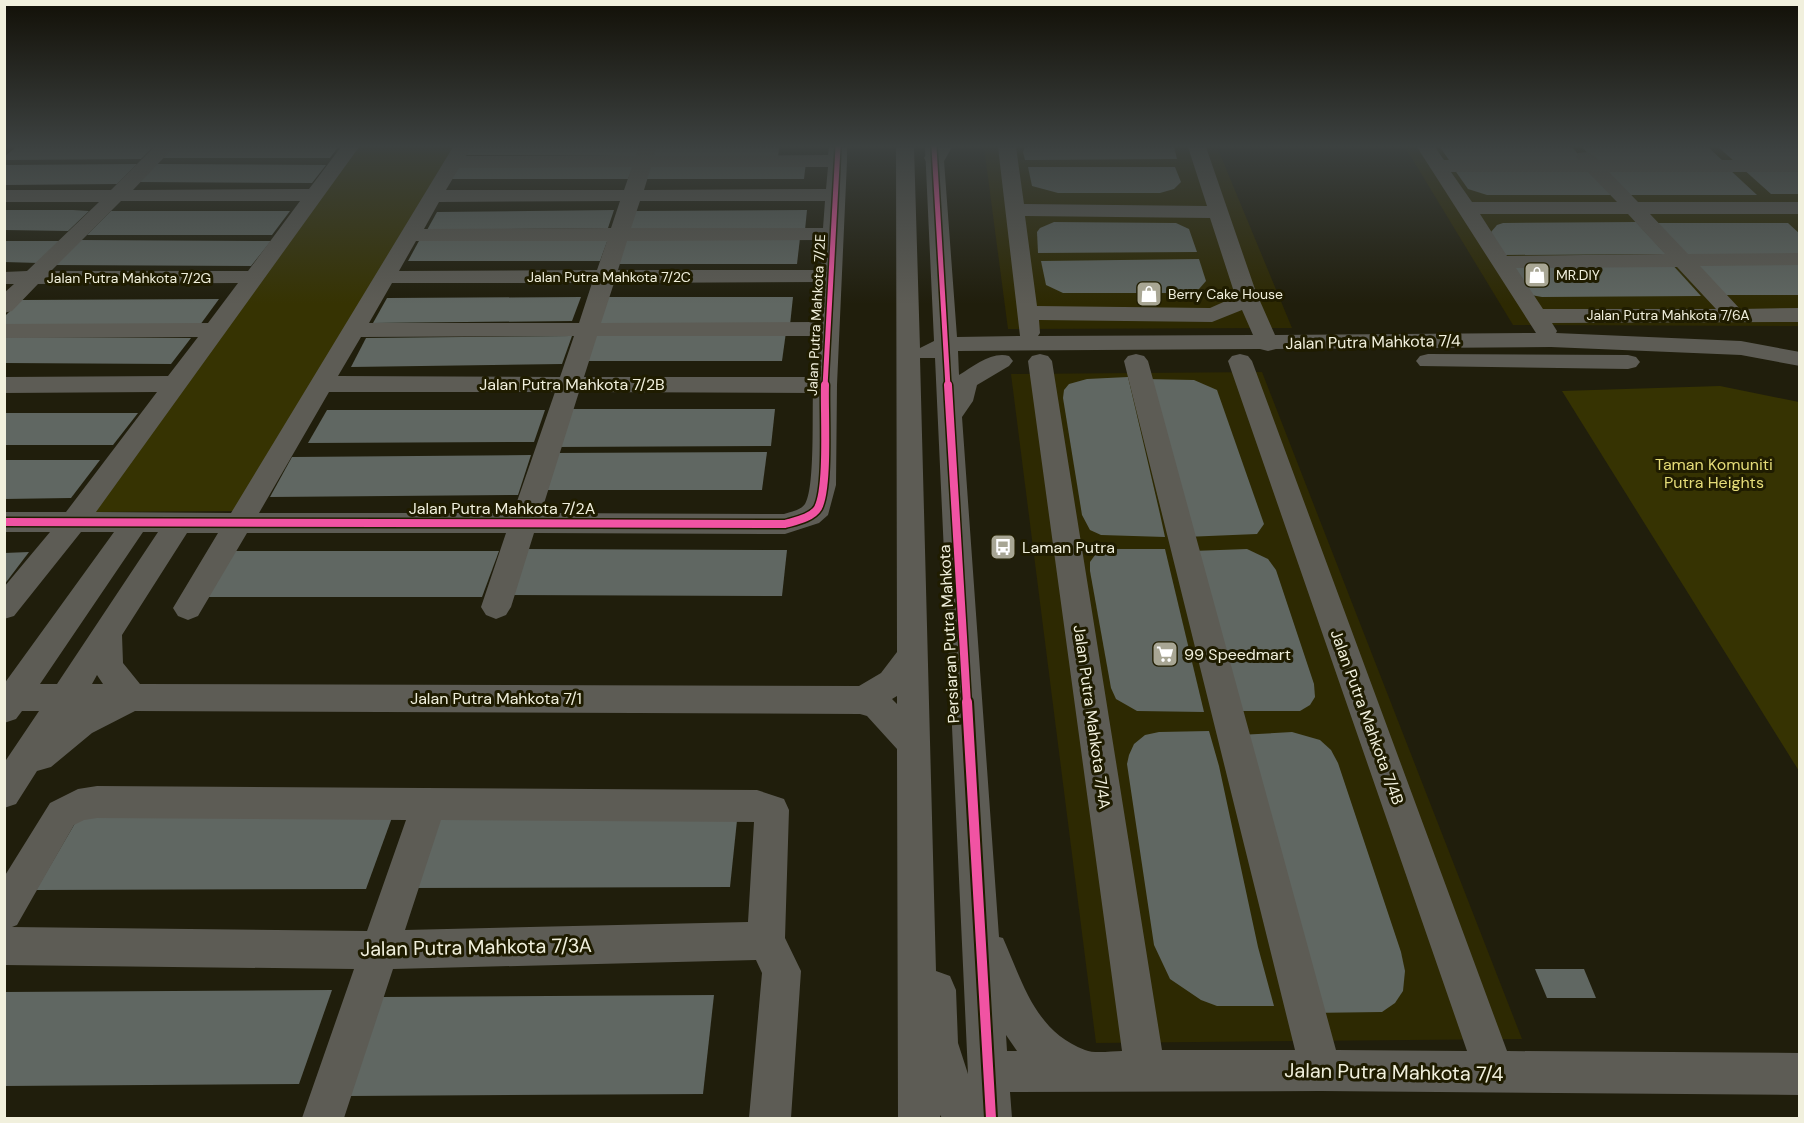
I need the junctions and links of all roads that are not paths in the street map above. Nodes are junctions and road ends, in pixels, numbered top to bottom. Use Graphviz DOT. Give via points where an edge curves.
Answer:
graph roads {
  1 [pos="110,199"];
  2 [pos="312,199"];
  3 [pos="431,199"];
  4 [pos="632,199"];
  5 [pos="836,199"];
  6 [pos="906,199"];
  7 [pos="939,199"];
  8 [pos="1014,199"];
  9 [pos="1216,199"];
  10 [pos="1460,199"];
  11 [pos="1625,199"];
  12 [pos="1466,208"];
  13 [pos="1791,208"];
  14 [pos="1634,209"];
  15 [pos="1016,210"];
  16 [pos="1220,212"];
  17 [pos="1800,223"];
  18 [pos="834,234"];
  19 [pos="410,235"];
  20 [pos="620,235"];
  21 [pos="1800,259"];
  22 [pos="1682,260"];
  23 [pos="1501,262"];
  24 [pos="833,276"];
  25 [pos="254,277"];
  26 [pos="385,277"];
  27 [pos="4,278"];
  28 [pos="32,278"];
  29 [pos="605,278"];
  30 [pos="907,292"];
  31 [pos="1245,292"];
  32 [pos="942,300"];
  33 [pos="4,306"];
  34 [pos="1028,313"];
  35 [pos="1212,315"];
  36 [pos="1536,315"];
  37 [pos="1734,315"];
  38 [pos="1800,315"];
  39 [pos="829,329"];
  40 [pos="214,330"];
  41 [pos="352,330"];
  42 [pos="588,330"];
  43 [pos="4,331"];
  44 [pos="1551,340"];
  45 [pos="1254,349"];
  46 [pos="939,353"];
  47 [pos="1020,353"];
  48 [pos="1800,359"];
  49 [pos="1136,361"];
  50 [pos="1565,361"];
  51 [pos="1800,377"];
  52 [pos="174,384"];
  53 [pos="319,384"];
  54 [pos="569,384"];
  55 [pos="825,384"];
  56 [pos="4,385"];
  57 [pos="949,417"];
  58 [pos="908,419"];
  59 [pos="822,485"];
  60 [pos="4,522"];
  61 [pos="74,522"];
  62 [pos="158,522"];
  63 [pos="238,522"];
  64 [pos="525,522"];
  65 [pos="496,607"];
  66 [pos="4,608"];
  67 [pos="188,608"];
  68 [pos="108,629"];
  69 [pos="913,652"];
  70 [pos="7,693"];
  71 [pos="66,697"];
  72 [pos="132,697"];
  73 [pos="860,700"];
  74 [pos="914,744"];
  75 [pos="8,788"];
  76 [pos="429,803"];
  77 [pos="916,900"];
  78 [pos="4,912"];
  79 [pos="980,931"];
  80 [pos="766,941"];
  81 [pos="4,946"];
  82 [pos="382,950"];
  83 [pos="1321,1071"];
  84 [pos="988,1072"];
  85 [pos="1084,1072"];
  86 [pos="1144,1072"];
  87 [pos="1495,1073"];
  88 [pos="1800,1074"];
  89 [pos="969,1115"];
  90 [pos="323,1119"];
  91 [pos="770,1119"];
  92 [pos="919,1119"];
  1 -- 28 [label="street"];
  2 -- 25 [label="street"];
  3 -- 19 [label="street"];
  4 -- 20 [label="street"];
  5 -- 18 [label="street, Jalan Putra Mahkota 7/2E"];
  6 -- 30 [label="street, Persiaran Putra Mahkota"];
  7 -- 32 [label="street, Persiaran Putra Mahkota"];
  8 -- 15 [label="street, Jalan Putra Mahkota 7/4A"];
  9 -- 16 [label="street"];
  10 -- 12 [label="street"];
  11 -- 14 [label="street"];
  12 -- 14 [label="street"];
  12 -- 23 [label="street"];
  13 -- 14 [label="street"];
  13 -- 17 [label="street"];
  14 -- 22 [label="street"];
  15 -- 16 [label="street"];
  15 -- 34 [label="street, Jalan Putra Mahkota 7/4A"];
  16 -- 31 [label="street"];
  18 -- 20 [label="street"];
  18 -- 24 [label="street, Jalan Putra Mahkota 7/2E"];
  19 -- 20 [label="street"];
  19 -- 26 [label="street"];
  20 -- 29 [label="street"];
  21 -- 22 [label="street"];
  22 -- 23 [label="street"];
  22 -- 37 [label="street"];
  23 -- 36 [label="street"];
  24 -- 29 [label="street, Jalan Putra Mahkota 7/2C"];
  24 -- 39 [label="street, Jalan Putra Mahkota 7/2E"];
  25 -- 28 [label="street, Jalan Putra Mahkota 7/2G"];
  25 -- 40 [label="street"];
  26 -- 29 [label="street, Jalan Putra Mahkota 7/2C"];
  26 -- 41 [label="street"];
  27 -- 28 [label="street, Jalan Putra Mahkota 7/2G"];
  28 -- 33 [label="street"];
  29 -- 42 [label="street"];
  30 -- 46 [label="street" via="916,308 919,331"];
  30 -- 58 [label="street, Persiaran Putra Mahkota"];
  31 -- 35 [label="street" via="1233,308"];
  31 -- 45 [label="street"];
  32 -- 46 [label="street, Persiaran Putra Mahkota"];
  32 -- 47 [label="street" via="961,328"];
  34 -- 35 [label="street"];
  34 -- 47 [label="street, Jalan Putra Mahkota 7/4A"];
  35 -- 45 [label="street" via="1242,322 1248,328"];
  36 -- 37 [label="street, Jalan Putra Mahkota 7/6A"];
  36 -- 44 [label="street"];
  37 -- 38 [label="street, Jalan Putra Mahkota 7/6A"];
  39 -- 42 [label="street"];
  39 -- 55 [label="street, Jalan Putra Mahkota 7/2E"];
  40 -- 43 [label="street"];
  40 -- 52 [label="street"];
  41 -- 42 [label="street"];
  41 -- 53 [label="street"];
  42 -- 54 [label="street"];
  44 -- 45 [label="street, Jalan Putra Mahkota 7/4"];
  44 -- 48 [label="street, Jalan Putra Mahkota 7/4" via="1741,348"];
  44 -- 50 [label="street"];
  45 -- 47 [label="street, Jalan Putra Mahkota 7/4"];
  45 -- 49 [label="street, Jalan Putra Mahkota 7/4"];
  45 -- 50 [label="street, Jalan Putra Mahkota 7/4"];
  45 -- 87 [label="street, Jalan Putra Mahkota 7/4B"];
  46 -- 47 [label="street, Jalan Putra Mahkota 7/4"];
  46 -- 57 [label="street, Persiaran Putra Mahkota"];
  46 -- 58 [label="street" via="918,413"];
  47 -- 49 [label="street, Jalan Putra Mahkota 7/4"];
  47 -- 57 [label="street" via="968,380 961,401"];
  47 -- 86 [label="street, Jalan Putra Mahkota 7/4A"];
  49 -- 83 [label="street"];
  50 -- 51 [label="street, Jalan Putra Mahkota 7/4" via="1711,363"];
  52 -- 56 [label="street"];
  52 -- 61 [label="street"];
  53 -- 54 [label="street, Jalan Putra Mahkota 7/2B"];
  53 -- 63 [label="street"];
  54 -- 55 [label="street, Jalan Putra Mahkota 7/2B"];
  54 -- 64 [label="street"];
  55 -- 59 [label="street, Jalan Putra Mahkota 7/2E"];
  57 -- 79 [label="street, Persiaran Putra Mahkota"];
  58 -- 69 [label="street, Persiaran Putra Mahkota"];
  59 -- 64 [label="street, Jalan Putra Mahkota 7/2A" via="818,508 809,516 785,524"];
  60 -- 61 [label="street, Jalan Putra Mahkota 7/2A"];
  61 -- 62 [label="street, Jalan Putra Mahkota 7/2A"];
  61 -- 66 [label="street"];
  62 -- 63 [label="street, Jalan Putra Mahkota 7/2A"];
  62 -- 68 [label="street"];
  62 -- 70 [label="street"];
  63 -- 64 [label="street, Jalan Putra Mahkota 7/2A"];
  63 -- 67 [label="street"];
  64 -- 65 [label="street"];
  68 -- 71 [label="street"];
  68 -- 72 [label="street" via="103,654"];
  69 -- 73 [label="street, Jalan Putra Mahkota 7/1" via="901,676 881,693"];
  69 -- 74 [label="street, Persiaran Putra Mahkota"];
  70 -- 71 [label="street, Jalan Putra Mahkota 7/1"];
  71 -- 72 [label="street, Jalan Putra Mahkota 7/1"];
  71 -- 75 [label="street"];
  72 -- 73 [label="street, Jalan Putra Mahkota 7/1"];
  72 -- 75 [label="street" via="58,739"];
  73 -- 74 [label="street, Jalan Putra Mahkota 7/1" via="878,706"];
  74 -- 77 [label="street, Persiaran Putra Mahkota"];
  76 -- 78 [label="street" via="78,805 62,814"];
  76 -- 80 [label="street" via="767,807 774,817"];
  76 -- 82 [label="street"];
  77 -- 89 [label="street" via="935,964 938,1043"];
  77 -- 92 [label="street, Persiaran Putra Mahkota"];
  79 -- 84 [label="street, Persiaran Putra Mahkota"];
  79 -- 85 [label="street" via="1000,981 1036,1046"];
  80 -- 82 [label="street, Jalan Putra Mahkota 7/3A"];
  80 -- 91 [label="street" via="782,971"];
  81 -- 82 [label="street, Jalan Putra Mahkota 7/3A"];
  82 -- 90 [label="street"];
  83 -- 86 [label="street, Jalan Putra Mahkota 7/4"];
  83 -- 87 [label="street, Jalan Putra Mahkota 7/4"];
  84 -- 85 [label="street, Jalan Putra Mahkota 7/4"];
  84 -- 89 [label="street, Persiaran Putra Mahkota"];
  85 -- 86 [label="street, Jalan Putra Mahkota 7/4"];
  87 -- 88 [label="street, Jalan Putra Mahkota 7/4"];
}
